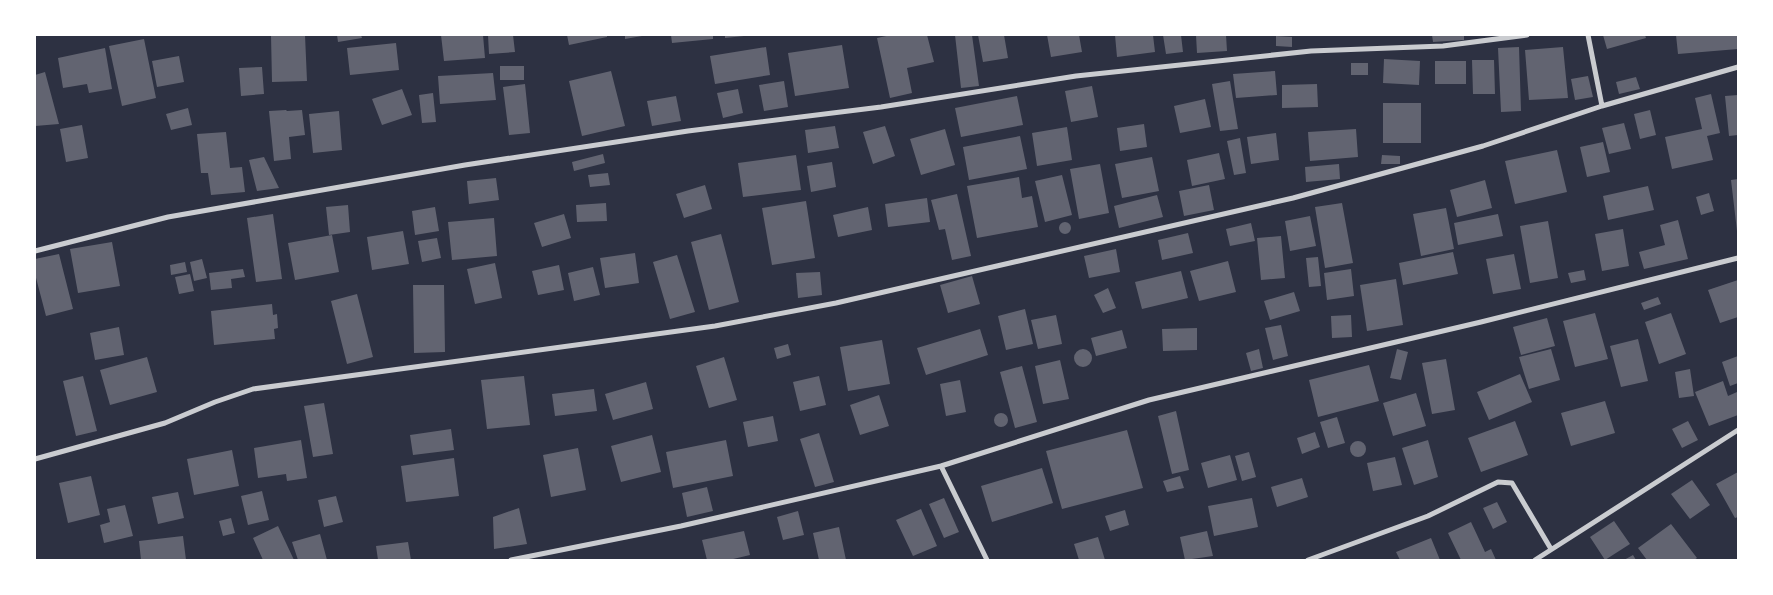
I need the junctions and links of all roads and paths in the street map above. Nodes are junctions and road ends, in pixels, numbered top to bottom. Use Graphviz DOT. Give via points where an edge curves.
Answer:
graph roads {
  1 [pos="1527,35"];
  2 [pos="1588,35"];
  3 [pos="1738,67"];
  4 [pos="1602,106"];
  5 [pos="35,250"];
  6 [pos="1738,258"];
  7 [pos="1738,430"];
  8 [pos="35,459"];
  9 [pos="940,466"];
  10 [pos="1551,549"];
  11 [pos="511,560"];
  12 [pos="987,560"];
  13 [pos="1308,560"];
  14 [pos="1535,560"];
  1 -- 5 [label="street" via="1442,46 1311,51 1076,76 881,107 688,131 168,216"];
  2 -- 4 [label="street"];
  3 -- 4 [label="street"];
  4 -- 8 [label="street" via="1483,146 1293,198 836,303 714,326 253,390 165,423"];
  6 -- 9 [label="street" via="1149,400"];
  7 -- 10 [label="street"];
  9 -- 11 [label="street" via="682,526"];
  9 -- 12 [label="street"];
  10 -- 13 [label="street" via="1512,483 1498,482 1428,516"];
  10 -- 14 [label="street"];
}
